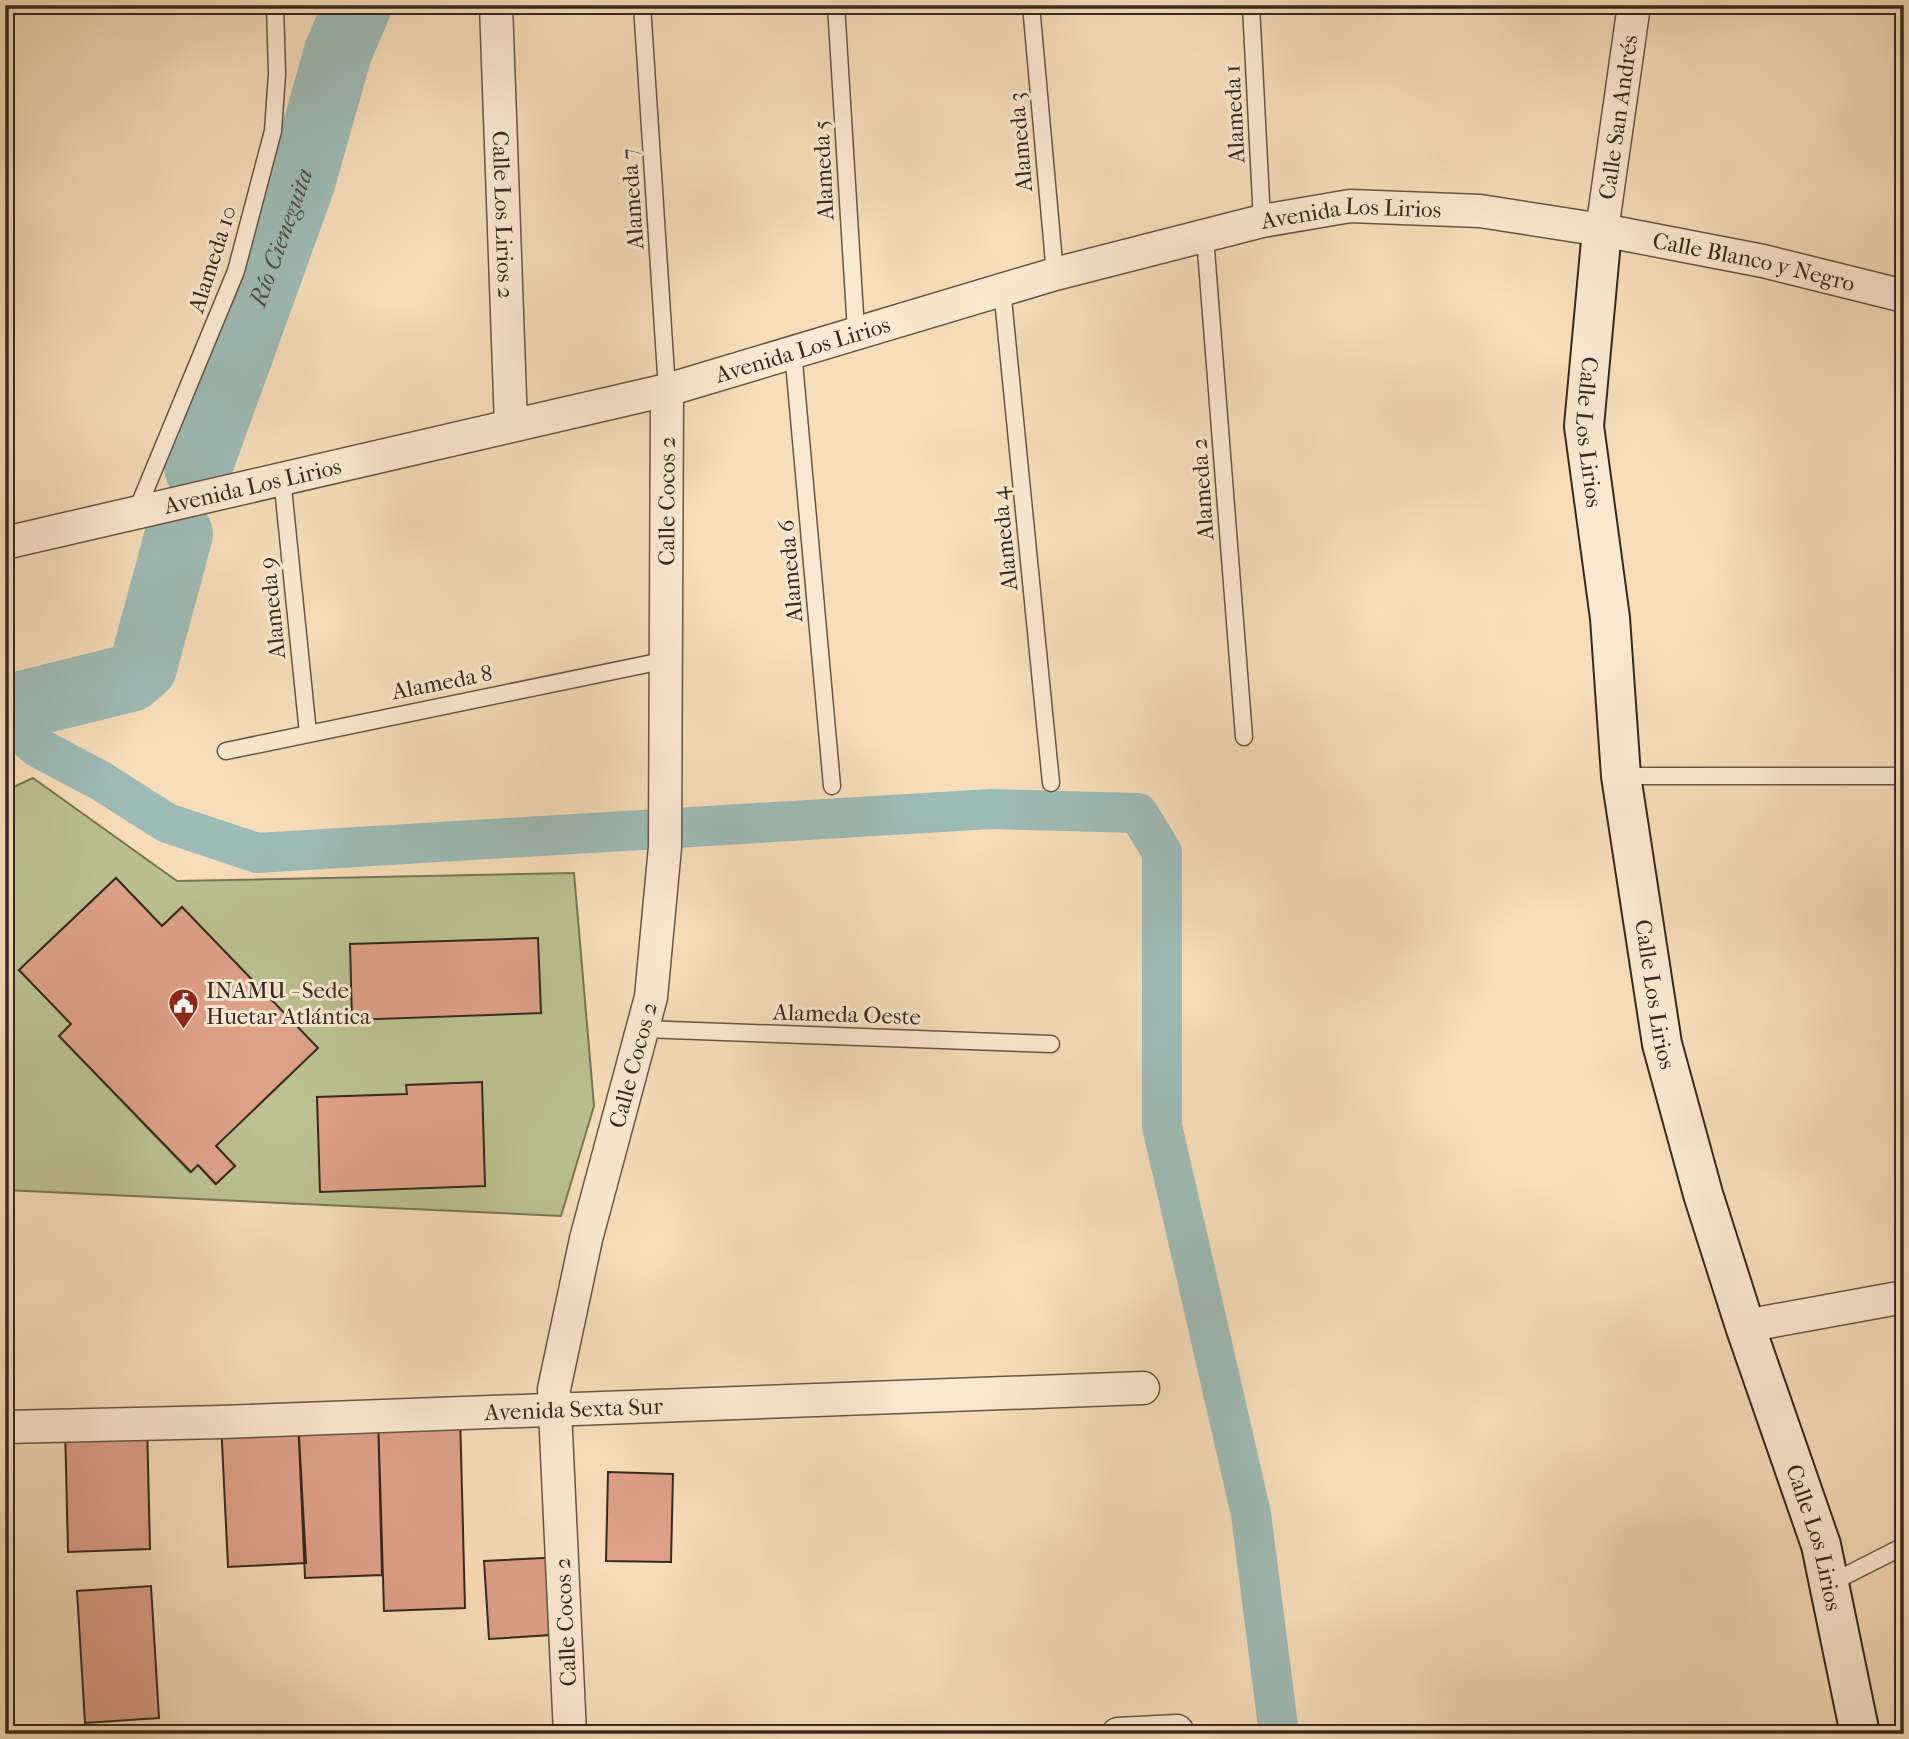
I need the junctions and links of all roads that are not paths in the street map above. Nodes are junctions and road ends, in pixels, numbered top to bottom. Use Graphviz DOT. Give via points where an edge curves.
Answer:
graph roads {
  1 [pos="275,5"];
  2 [pos="496,5"];
  3 [pos="642,5"];
  4 [pos="836,5"];
  5 [pos="1031,5"];
  6 [pos="1251,5"];
  7 [pos="1634,5"];
  8 [pos="1262,221"];
  9 [pos="1602,230"];
  10 [pos="1205,237"];
  11 [pos="1055,274"];
  12 [pos="1002,289"];
  13 [pos="1904,296"];
  14 [pos="856,331"];
  15 [pos="793,351"];
  16 [pos="667,390"];
  17 [pos="510,425"];
  18 [pos="282,478"];
  19 [pos="135,514"];
  20 [pos="5,543"];
  21 [pos="667,660"];
  22 [pos="308,733"];
  23 [pos="1244,737"];
  24 [pos="226,751"];
  25 [pos="1621,776"];
  26 [pos="1904,776"];
  27 [pos="1051,783"];
  28 [pos="832,786"];
  29 [pos="643,1030"];
  30 [pos="1051,1044"];
  31 [pos="1904,1297"];
  32 [pos="1745,1326"];
  33 [pos="1143,1388"];
  34 [pos="555,1408"];
  35 [pos="5,1427"];
  36 [pos="1904,1546"];
  37 [pos="1829,1584"];
  38 [pos="1177,1731"];
  39 [pos="570,1734"];
  40 [pos="1118,1734"];
  41 [pos="1860,1734"];
  1 -- 19 [label="lane, Alameda 10" via="273,131 236,271"];
  2 -- 17 [label="street, Calle Los Lirios 2"];
  3 -- 16 [label="lane, Alameda 7"];
  4 -- 14 [label="lane, Alameda 5"];
  5 -- 11 [label="lane, Alameda 3"];
  6 -- 8 [label="lane, Alameda 1"];
  7 -- 9 [label="street, Calle San Andrés"];
  8 -- 9 [label="street, Avenida Los Lirios" via="1350,206 1480,211"];
  8 -- 10 [label="street, Avenida Los Lirios"];
  9 -- 13 [label="street, Calle Blanco y Negro" via="1763,261"];
  9 -- 25 [label="street, Calle Los Lirios" via="1584,426 1610,618"];
  10 -- 11 [label="street, Avenida Los Lirios"];
  10 -- 23 [label="lane, Alameda 2"];
  11 -- 12 [label="street, Avenida Los Lirios"];
  12 -- 14 [label="street, Avenida Los Lirios"];
  12 -- 27 [label="lane, Alameda 4"];
  14 -- 15 [label="street, Avenida Los Lirios"];
  15 -- 16 [label="street, Avenida Los Lirios"];
  15 -- 28 [label="lane, Alameda 6"];
  16 -- 17 [label="street, Avenida Los Lirios"];
  16 -- 21 [label="street, Calle Cocos 2"];
  17 -- 18 [label="street, Avenida Los Lirios"];
  18 -- 19 [label="street, Avenida Los Lirios"];
  18 -- 22 [label="lane, Alameda 9"];
  19 -- 20 [label="street, Avenida Los Lirios"];
  21 -- 22 [label="lane, Alameda 8"];
  21 -- 29 [label="street, Calle Cocos 2" via="664,847 651,997"];
  22 -- 24 [label="lane, Alameda 8"];
  25 -- 26 [label="lane"];
  25 -- 32 [label="street, Calle Los Lirios" via="1662,1044"];
  29 -- 30 [label="lane, Alameda Oeste"];
  29 -- 34 [label="street, Calle Cocos 2" via="586,1239 554,1389"];
  31 -- 32 [label="street"];
  32 -- 37 [label="street, Calle Los Lirios" via="1821,1545"];
  33 -- 34 [label="street, Avenida Sexta Sur"];
  34 -- 35 [label="street, Avenida Sexta Sur"];
  34 -- 39 [label="street, Calle Cocos 2"];
  36 -- 37 [label="lane"];
  37 -- 41 [label="street, Calle Los Lirios"];
  38 -- 40 [label="street"];
}
